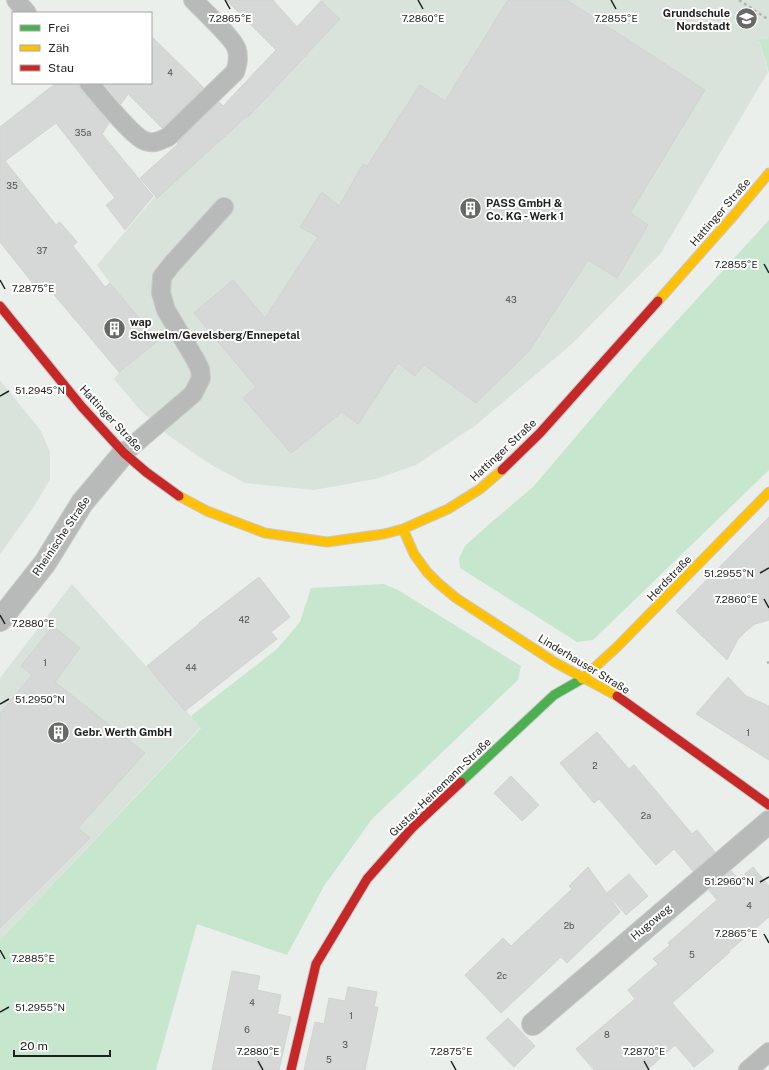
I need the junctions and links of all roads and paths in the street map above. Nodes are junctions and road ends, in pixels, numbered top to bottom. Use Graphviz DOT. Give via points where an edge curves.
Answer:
graph roads {
  1 [pos="16,0"];
  2 [pos="193,0"];
  3 [pos="739,0"];
  4 [pos="26,12"];
  5 [pos="769,20"];
  6 [pos="90,84"];
  7 [pos="769,173"];
  8 [pos="224,208"];
  9 [pos="0,306"];
  10 [pos="124,453"];
  11 [pos="769,492"];
  12 [pos="404,529"];
  13 [pos="0,620"];
  14 [pos="583,678"];
  15 [pos="769,805"];
  16 [pos="769,822"];
  17 [pos="533,1024"];
  18 [pos="769,1052"];
  19 [pos="291,1070"];
  20 [pos="748,1070"];
  1 -- 4 [label="lane"];
  2 -- 6 [label="lane" via="237,48 239,60 235,72 168,137 156,143 144,141 134,134"];
  3 -- 5 [label="path"];
  7 -- 12 [label="street, Hattinger Straße" via="536,438 480,488 448,508"];
  8 -- 10 [label="lane" via="162,277 161,294 166,310 195,359 201,378 193,394"];
  9 -- 10 [label="street, Hattinger Straße" via="82,407"];
  10 -- 12 [label="street, Hattinger Straße" via="176,494 207,511 265,533 327,542"];
  10 -- 13 [label="street, Rheinische Straße" via="82,503 45,563"];
  11 -- 14 [label="street, Herdstraße" via="618,647"];
  12 -- 14 [label="street, Linderhauser Straße" via="414,554 427,572 456,598"];
  14 -- 15 [label="street, Linderhauser Straße" via="614,694"];
  14 -- 19 [label="street, Gustav-Heinemann-Straße" via="554,695 412,828 367,879 316,964"];
  16 -- 17 [label="street, Hugoweg"];
  18 -- 20 [label="lane"];
}
